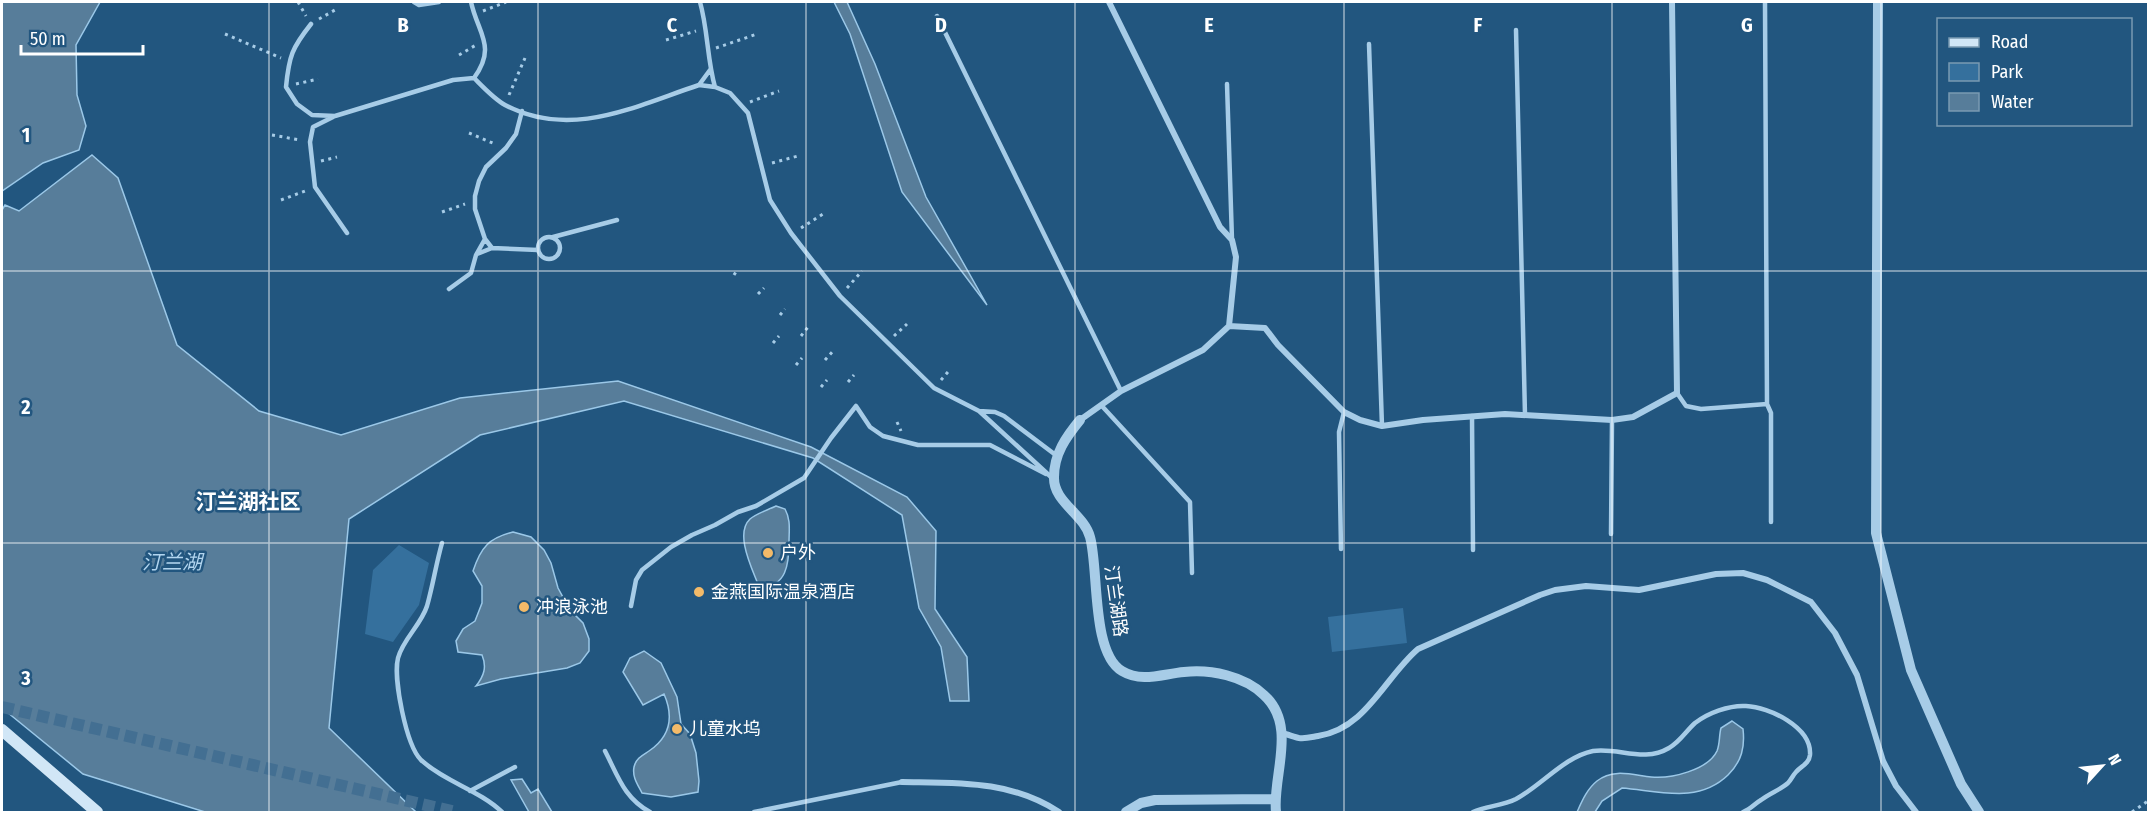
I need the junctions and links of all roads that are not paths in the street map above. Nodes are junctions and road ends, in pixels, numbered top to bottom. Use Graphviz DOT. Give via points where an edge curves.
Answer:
graph roads {
  1 [pos="414,2"];
  2 [pos="439,2"];
  3 [pos="471,2"];
  4 [pos="700,2"];
  5 [pos="1108,2"];
  6 [pos="1672,2"];
  7 [pos="1765,2"];
  8 [pos="1878,2"];
  9 [pos="937,16"];
  10 [pos="311,24"];
  11 [pos="1516,30"];
  12 [pos="1369,44"];
  13 [pos="710,70"];
  14 [pos="474,78"];
  15 [pos="1227,84"];
  16 [pos="699,85"];
  17 [pos="715,87"];
  18 [pos="522,111"];
  19 [pos="312,115"];
  20 [pos="335,116"];
  21 [pos="313,127"];
  22 [pos="617,220"];
  23 [pos="347,234"];
  24 [pos="553,238"];
  25 [pos="485,239"];
  26 [pos="1232,240"];
  27 [pos="492,248"];
  28 [pos="538,250"];
  29 [pos="476,255"];
  30 [pos="449,289"];
  31 [pos="1229,326"];
  32 [pos="1121,391"];
  33 [pos="1677,393"];
  34 [pos="1767,404"];
  35 [pos="1101,405"];
  36 [pos="979,411"];
  37 [pos="1344,412"];
  38 [pos="1525,415"];
  39 [pos="1472,416"];
  40 [pos="1080,420"];
  41 [pos="1612,420"];
  42 [pos="1382,426"];
  43 [pos="1057,456"];
  44 [pos="1053,478"];
  45 [pos="1771,522"];
  46 [pos="1611,534"];
  47 [pos="442,543"];
  48 [pos="1341,549"];
  49 [pos="1473,550"];
  50 [pos="1192,573"];
  51 [pos="631,606"];
  52 [pos="2,730"];
  53 [pos="1281,733"];
  54 [pos="605,751"];
  55 [pos="515,767"];
  56 [pos="902,782"];
  57 [pos="470,791"];
  58 [pos="1275,799"];
  59 [pos="96,813"];
  60 [pos="502,813"];
  61 [pos="650,813"];
  62 [pos="754,813"];
  63 [pos="1059,813"];
  64 [pos="1126,813"];
  65 [pos="1276,813"];
  66 [pos="1473,813"];
  67 [pos="1743,813"];
  68 [pos="1916,813"];
  69 [pos="1979,813"];
  1 -- 2 [label="lane"];
  3 -- 14 [label="lane" via="485,39 483,65"];
  4 -- 13 [label="lane"];
  5 -- 26 [label="street" via="1220,227"];
  6 -- 33 [label="street"];
  7 -- 34 [label="lane"];
  8 -- 69 [label="street" via="1876,533 1911,670 1961,784"];
  9 -- 32 [label="lane"];
  10 -- 19 [label="lane" via="288,62 286,87 297,104"];
  11 -- 38 [label="lane"];
  12 -- 42 [label="lane"];
  13 -- 16 [label="lane"];
  13 -- 17 [label="lane"];
  14 -- 18 [label="lane" via="504,105"];
  14 -- 20 [label="lane" via="453,80"];
  15 -- 26 [label="lane"];
  16 -- 17 [label="lane"];
  16 -- 18 [label="lane" via="609,116 566,122"];
  17 -- 36 [label="lane" via="730,93 748,113 770,200 840,296 934,388"];
  18 -- 25 [label="lane" via="516,134 486,167 479,181 475,201"];
  19 -- 20 [label="lane"];
  19 -- 21 [label="lane"];
  20 -- 21 [label="lane"];
  21 -- 23 [label="lane" via="310,142 315,188"];
  22 -- 24 [label="lane"];
  24 -- 28 [label="lane" via="542,240"];
  24 -- 28 [label="lane" via="560,246 558,256 544,258"];
  25 -- 27 [label="lane"];
  25 -- 29 [label="lane"];
  26 -- 31 [label="street" via="1236,257"];
  27 -- 28 [label="lane"];
  27 -- 29 [label="lane"];
  29 -- 30 [label="lane" via="471,273"];
  31 -- 32 [label="street" via="1203,350"];
  31 -- 37 [label="street" via="1265,328"];
  32 -- 35 [label="street"];
  33 -- 34 [label="lane" via="1686,406 1701,409"];
  33 -- 41 [label="street" via="1633,417"];
  34 -- 45 [label="lane" via="1771,413"];
  35 -- 40 [label="street"];
  35 -- 50 [label="lane" via="1190,502"];
  36 -- 43 [label="lane" via="1004,416"];
  36 -- 44 [label="lane"];
  37 -- 42 [label="street"];
  37 -- 48 [label="lane" via="1339,432"];
  38 -- 39 [label="street"];
  38 -- 41 [label="street"];
  39 -- 42 [label="street"];
  39 -- 49 [label="lane"];
  40 -- 43 [label="street"];
  41 -- 46 [label="lane"];
  43 -- 44 [label="street"];
  44 -- 51 [label="lane" via="990,445 918,445 883,436 870,427 856,406 804,478 756,506 692,535 642,570"];
  44 -- 53 [label="street, 汀兰湖路" via="1061,499 1081,519 1090,536 1101,629 1108,655 1118,669 1147,678 1185,671 1222,674 1245,682 1265,696 1277,715"];
  47 -- 57 [label="lane" via="427,606 403,646 397,675 402,710 419,758"];
  52 -- 59 [label="main road"];
  53 -- 58 [label="street, 汀兰湖路"];
  53 -- 68 [label="street" via="1301,738 1348,726 1418,649 1540,595 1586,586 1639,590 1716,574 1743,573 1811,602 1835,633 1857,675 1883,761"];
  54 -- 61 [label="lane" via="628,796"];
  55 -- 57 [label="lane"];
  56 -- 62 [label="lane"];
  56 -- 63 [label="street" via="961,783 1018,792"];
  57 -- 60 [label="lane"];
  58 -- 64 [label="street" via="1155,800"];
  58 -- 65 [label="street, 汀兰湖路"];
  66 -- 67 [label="lane" via="1518,798 1578,756 1595,751 1651,755 1669,748 1709,715 1747,706 1789,720 1806,741 1810,755 1790,781"];
}
